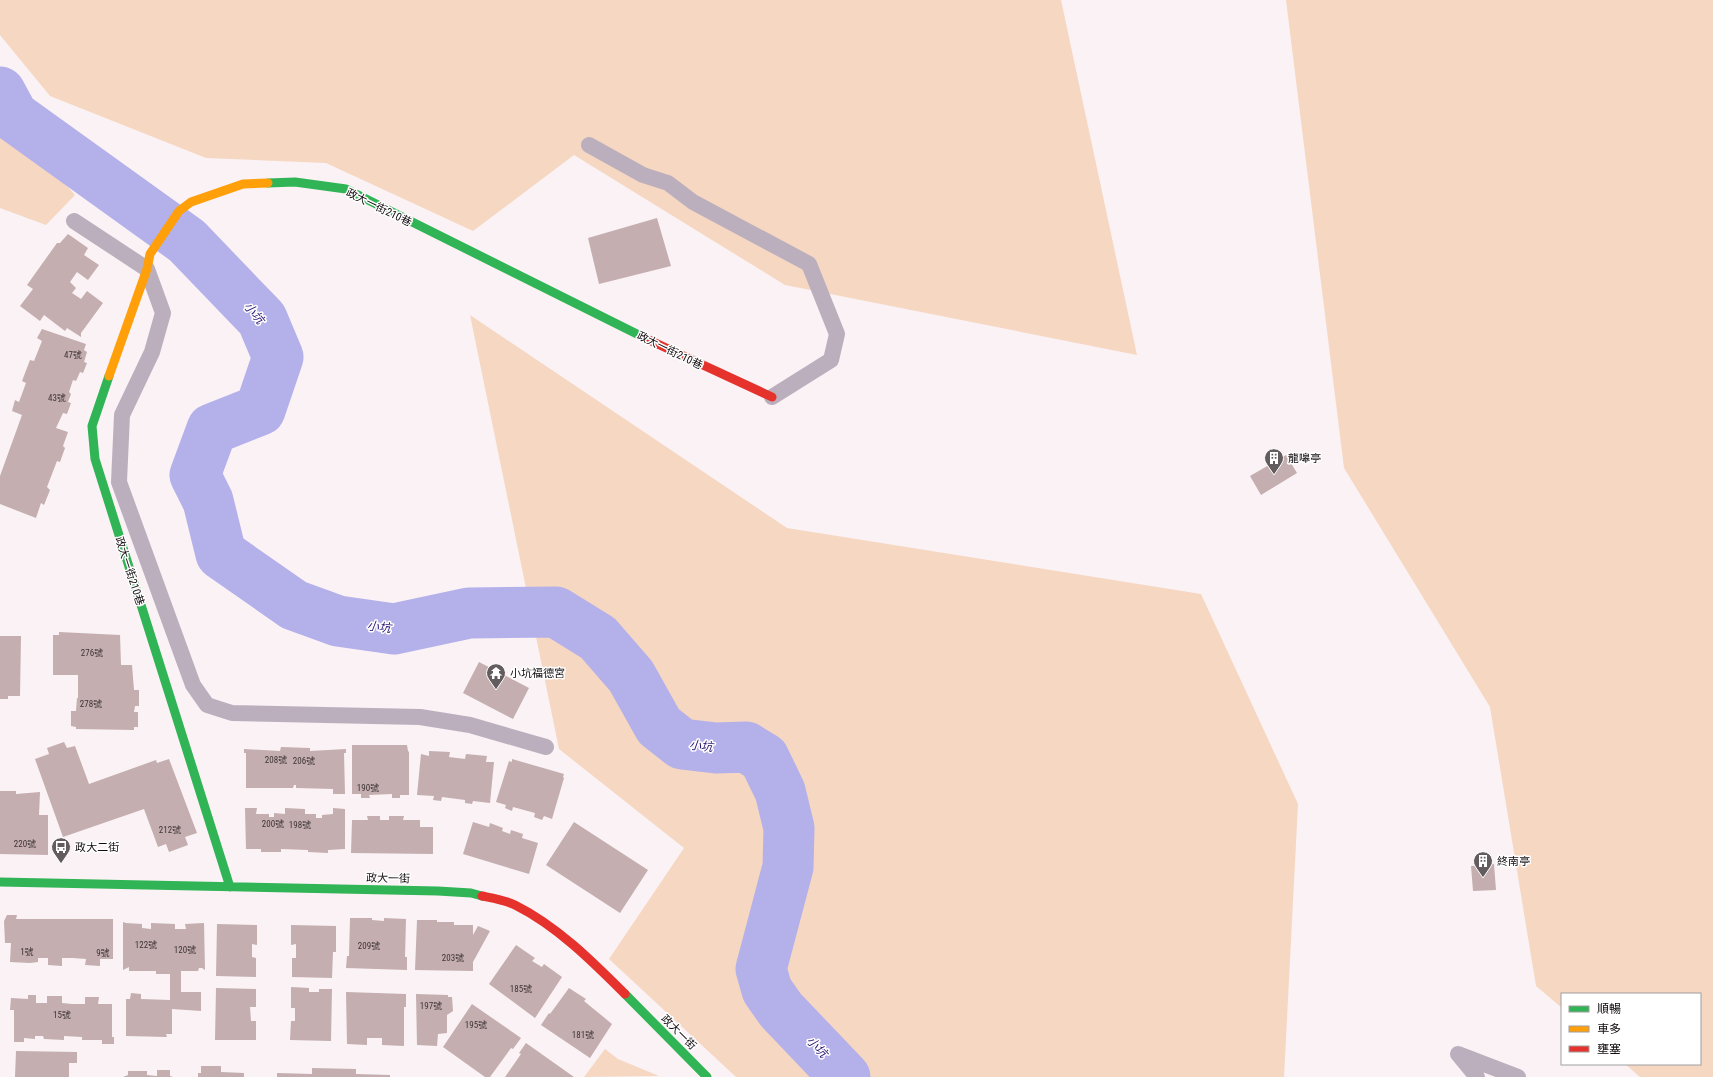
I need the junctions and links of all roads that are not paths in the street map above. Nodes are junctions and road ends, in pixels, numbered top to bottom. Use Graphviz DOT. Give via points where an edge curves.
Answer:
graph roads {
  1 [pos="588,145"];
  2 [pos="74,222"];
  3 [pos="149,262"];
  4 [pos="772,397"];
  5 [pos="546,747"];
  6 [pos="0,882"];
  7 [pos="230,887"];
  8 [pos="707,1077"];
  9 [pos="1477,1077"];
  10 [pos="1518,1077"];
  1 -- 4 [label="lane, 政大一街210巷" via="643,175 668,183 693,202 808,264 837,334 831,360"];
  2 -- 3 [label="lane"];
  3 -- 4 [label="street, 政大一街210巷" via="179,211 191,202 243,184 295,182 346,189 696,363"];
  3 -- 5 [label="lane" via="164,313 152,352 122,415 119,482 193,686 207,705 232,713 420,717 470,725"];
  3 -- 7 [label="street, 政大一街210巷" via="92,426 95,459"];
  6 -- 7 [label="street, 政大一街"];
  7 -- 8 [label="street, 政大一街" via="464,892 514,904 553,929 583,954"];
  9 -- 10 [label="lane" via="1458,1054"];
}
